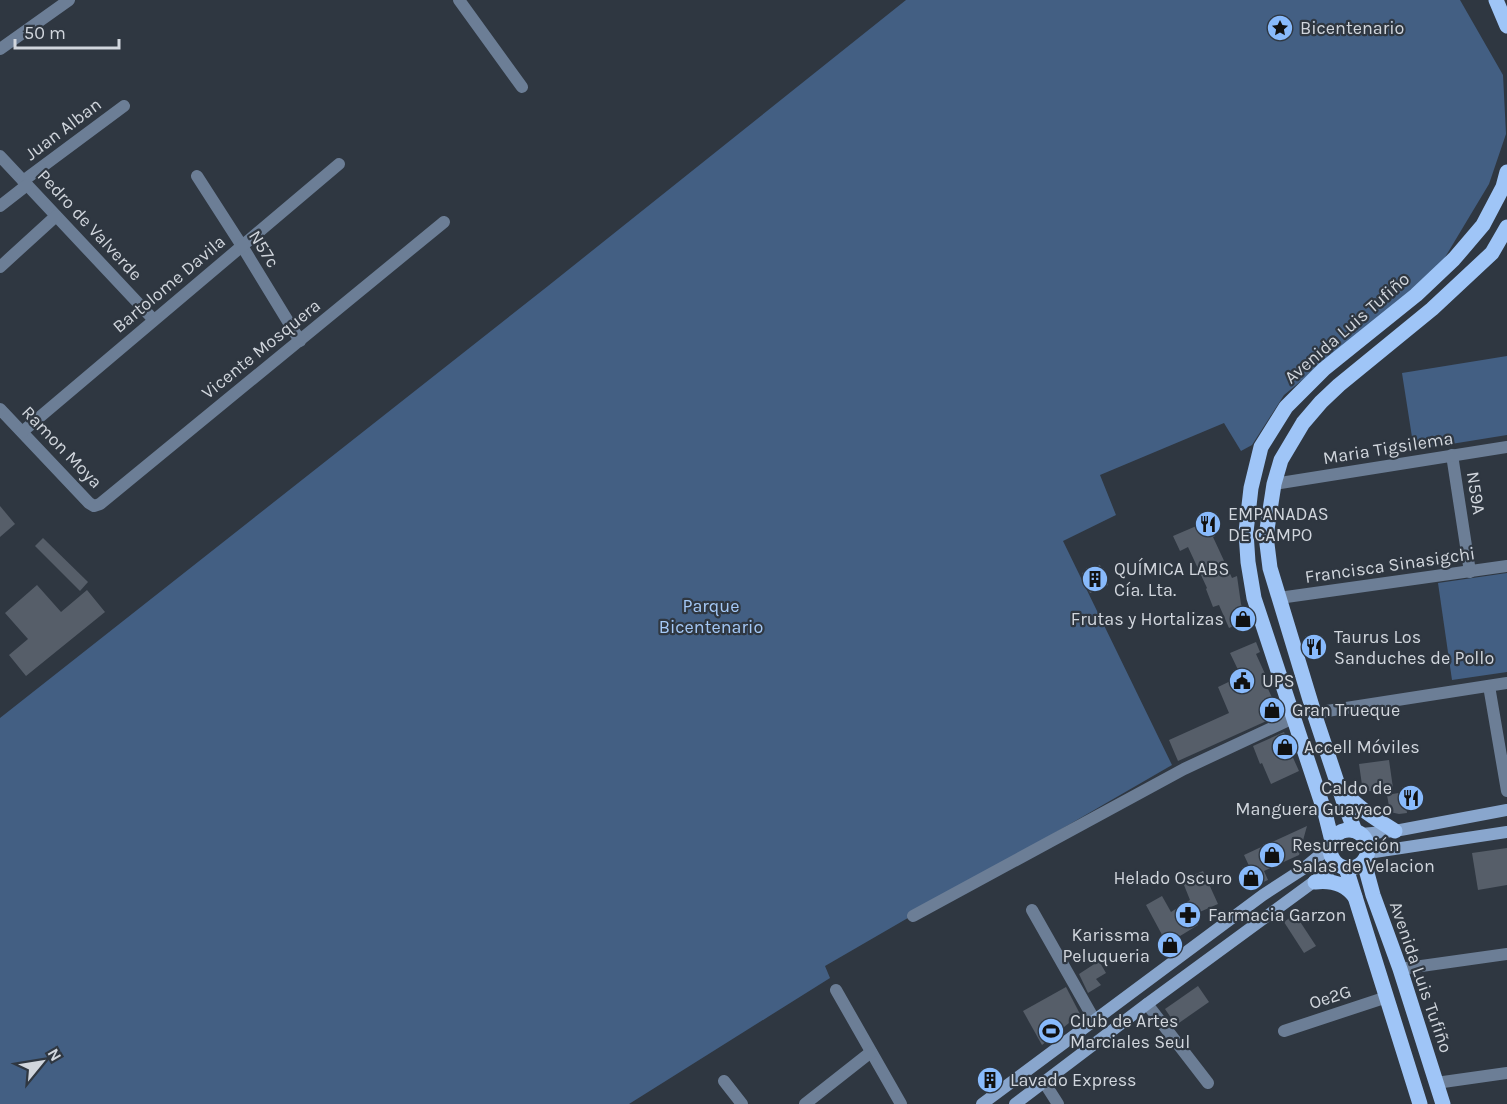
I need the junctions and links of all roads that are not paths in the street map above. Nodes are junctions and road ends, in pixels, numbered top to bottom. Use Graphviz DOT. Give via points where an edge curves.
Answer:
graph roads {
  1 [pos="69,0"];
  2 [pos="459,0"];
  3 [pos="1496,0"];
  4 [pos="1507,26"];
  5 [pos="0,49"];
  6 [pos="522,87"];
  7 [pos="124,106"];
  8 [pos="0,156"];
  9 [pos="339,164"];
  10 [pos="1507,172"];
  11 [pos="197,176"];
  12 [pos="25,183"];
  13 [pos="0,206"];
  14 [pos="56,216"];
  15 [pos="444,222"];
  16 [pos="1507,227"];
  17 [pos="242,246"];
  18 [pos="0,267"];
  19 [pos="1407,302"];
  20 [pos="1420,319"];
  21 [pos="153,320"];
  22 [pos="300,341"];
  23 [pos="0,409"];
  24 [pos="22,432"];
  25 [pos="1507,447"];
  26 [pos="1452,455"];
  27 [pos="1274,484"];
  28 [pos="100,504"];
  29 [pos="1507,566"];
  30 [pos="1470,572"];
  31 [pos="1279,598"];
  32 [pos="1295,652"];
  33 [pos="1274,659"];
  34 [pos="1507,683"];
  35 [pos="1489,686"];
  36 [pos="1314,713"];
  37 [pos="1293,718"];
  38 [pos="1338,784"];
  39 [pos="1507,791"];
  40 [pos="1507,810"];
  41 [pos="1395,831"];
  42 [pos="1358,832"];
  43 [pos="1507,832"];
  44 [pos="1331,844"];
  45 [pos="1366,858"];
  46 [pos="1342,866"];
  47 [pos="1315,882"];
  48 [pos="1355,897"];
  49 [pos="1032,910"];
  50 [pos="913,916"];
  51 [pos="1507,954"];
  52 [pos="1400,969"];
  53 [pos="836,990"];
  54 [pos="1387,997"];
  55 [pos="1147,1004"];
  56 [pos="1095,1021"];
  57 [pos="1284,1031"];
  58 [pos="1426,1051"];
  59 [pos="871,1052"];
  60 [pos="1404,1054"];
  61 [pos="1507,1073"];
  62 [pos="724,1081"];
  63 [pos="1044,1082"];
  64 [pos="1208,1083"];
  65 [pos="1437,1083"];
  66 [pos="742,1104"];
  67 [pos="805,1104"];
  68 [pos="901,1104"];
  69 [pos="982,1104"];
  70 [pos="1015,1104"];
  71 [pos="1058,1104"];
  72 [pos="1420,1104"];
  73 [pos="1443,1104"];
  1 -- 5 [label="street"];
  2 -- 6 [label="street"];
  3 -- 4 [label="main road"];
  7 -- 12 [label="street, Juan Alban"];
  8 -- 12 [label="street, Pedro de Valverde"];
  9 -- 17 [label="street, Bartolome Davila"];
  10 -- 19 [label="main road, Avenida Luis Tufiño" via="1483,225"];
  11 -- 17 [label="street, N57c"];
  12 -- 13 [label="street, Juan Alban"];
  12 -- 14 [label="street, Pedro de Valverde"];
  14 -- 18 [label="street"];
  14 -- 21 [label="street, Pedro de Valverde"];
  15 -- 22 [label="street, Vicente Mosquera"];
  16 -- 20 [label="main road" via="1491,253"];
  17 -- 21 [label="street, Bartolome Davila"];
  17 -- 22 [label="street, N57c"];
  19 -- 20 [label="main road"];
  19 -- 33 [label="main road, Avenida Luis Tufiño" via="1324,369 1286,407 1261,447 1246,531 1254,598"];
  20 -- 27 [label="main road" via="1321,402 1281,460"];
  21 -- 24 [label="street, Bartolome Davila"];
  22 -- 28 [label="street, Vicente Mosquera"];
  23 -- 24 [label="street, Ramon Moya"];
  24 -- 28 [label="street, Ramon Moya" via="89,503"];
  25 -- 26 [label="street, Maria Tigsilema"];
  26 -- 27 [label="street, Maria Tigsilema"];
  26 -- 30 [label="street, N59A"];
  27 -- 31 [label="main road" via="1266,536"];
  29 -- 30 [label="street, Francisca Sinasigchi"];
  30 -- 31 [label="street, Francisca Sinasigchi"];
  31 -- 32 [label="main road"];
  32 -- 33 [label="main road"];
  32 -- 36 [label="main road"];
  33 -- 37 [label="main road, Avenida Luis Tufiño"];
  34 -- 35 [label="street"];
  35 -- 36 [label="street"];
  35 -- 39 [label="street"];
  36 -- 38 [label="main road"];
  37 -- 44 [label="main road, Avenida Luis Tufiño" via="1325,813"];
  37 -- 50 [label="street" via="1184,769"];
  38 -- 41 [label="main road" via="1351,801"];
  38 -- 42 [label="main road"];
  40 -- 41 [label="main road"];
  41 -- 42 [label="main road"];
  42 -- 44 [label="main road" via="1341,832"];
  42 -- 45 [label="main road" via="1366,839"];
  43 -- 45 [label="main road"];
  44 -- 46 [label="main road" via="1332,856"];
  44 -- 56 [label="main road"];
  45 -- 46 [label="main road" via="1354,868"];
  45 -- 52 [label="main road, Avenida Luis Tufiño" via="1373,895"];
  46 -- 47 [label="main road"];
  46 -- 48 [label="main road, Avenida Luis Tufiño"];
  47 -- 48 [label="main road" via="1340,884"];
  47 -- 55 [label="main road"];
  48 -- 54 [label="main road, Avenida Luis Tufiño"];
  49 -- 56 [label="street"];
  51 -- 52 [label="street"];
  52 -- 58 [label="main road, Avenida Luis Tufiño"];
  53 -- 59 [label="street"];
  54 -- 57 [label="street, Oe2G"];
  54 -- 60 [label="main road, Avenida Luis Tufiño"];
  55 -- 63 [label="main road"];
  55 -- 64 [label="street"];
  56 -- 69 [label="main road"];
  58 -- 60 [label="main road"];
  58 -- 65 [label="main road, Avenida Luis Tufiño"];
  59 -- 67 [label="street"];
  59 -- 68 [label="street"];
  60 -- 72 [label="main road, Avenida Luis Tufiño"];
  61 -- 65 [label="street"];
  62 -- 66 [label="street"];
  63 -- 70 [label="main road"];
  63 -- 71 [label="street"];
  65 -- 73 [label="main road, Avenida Luis Tufiño"];
}
